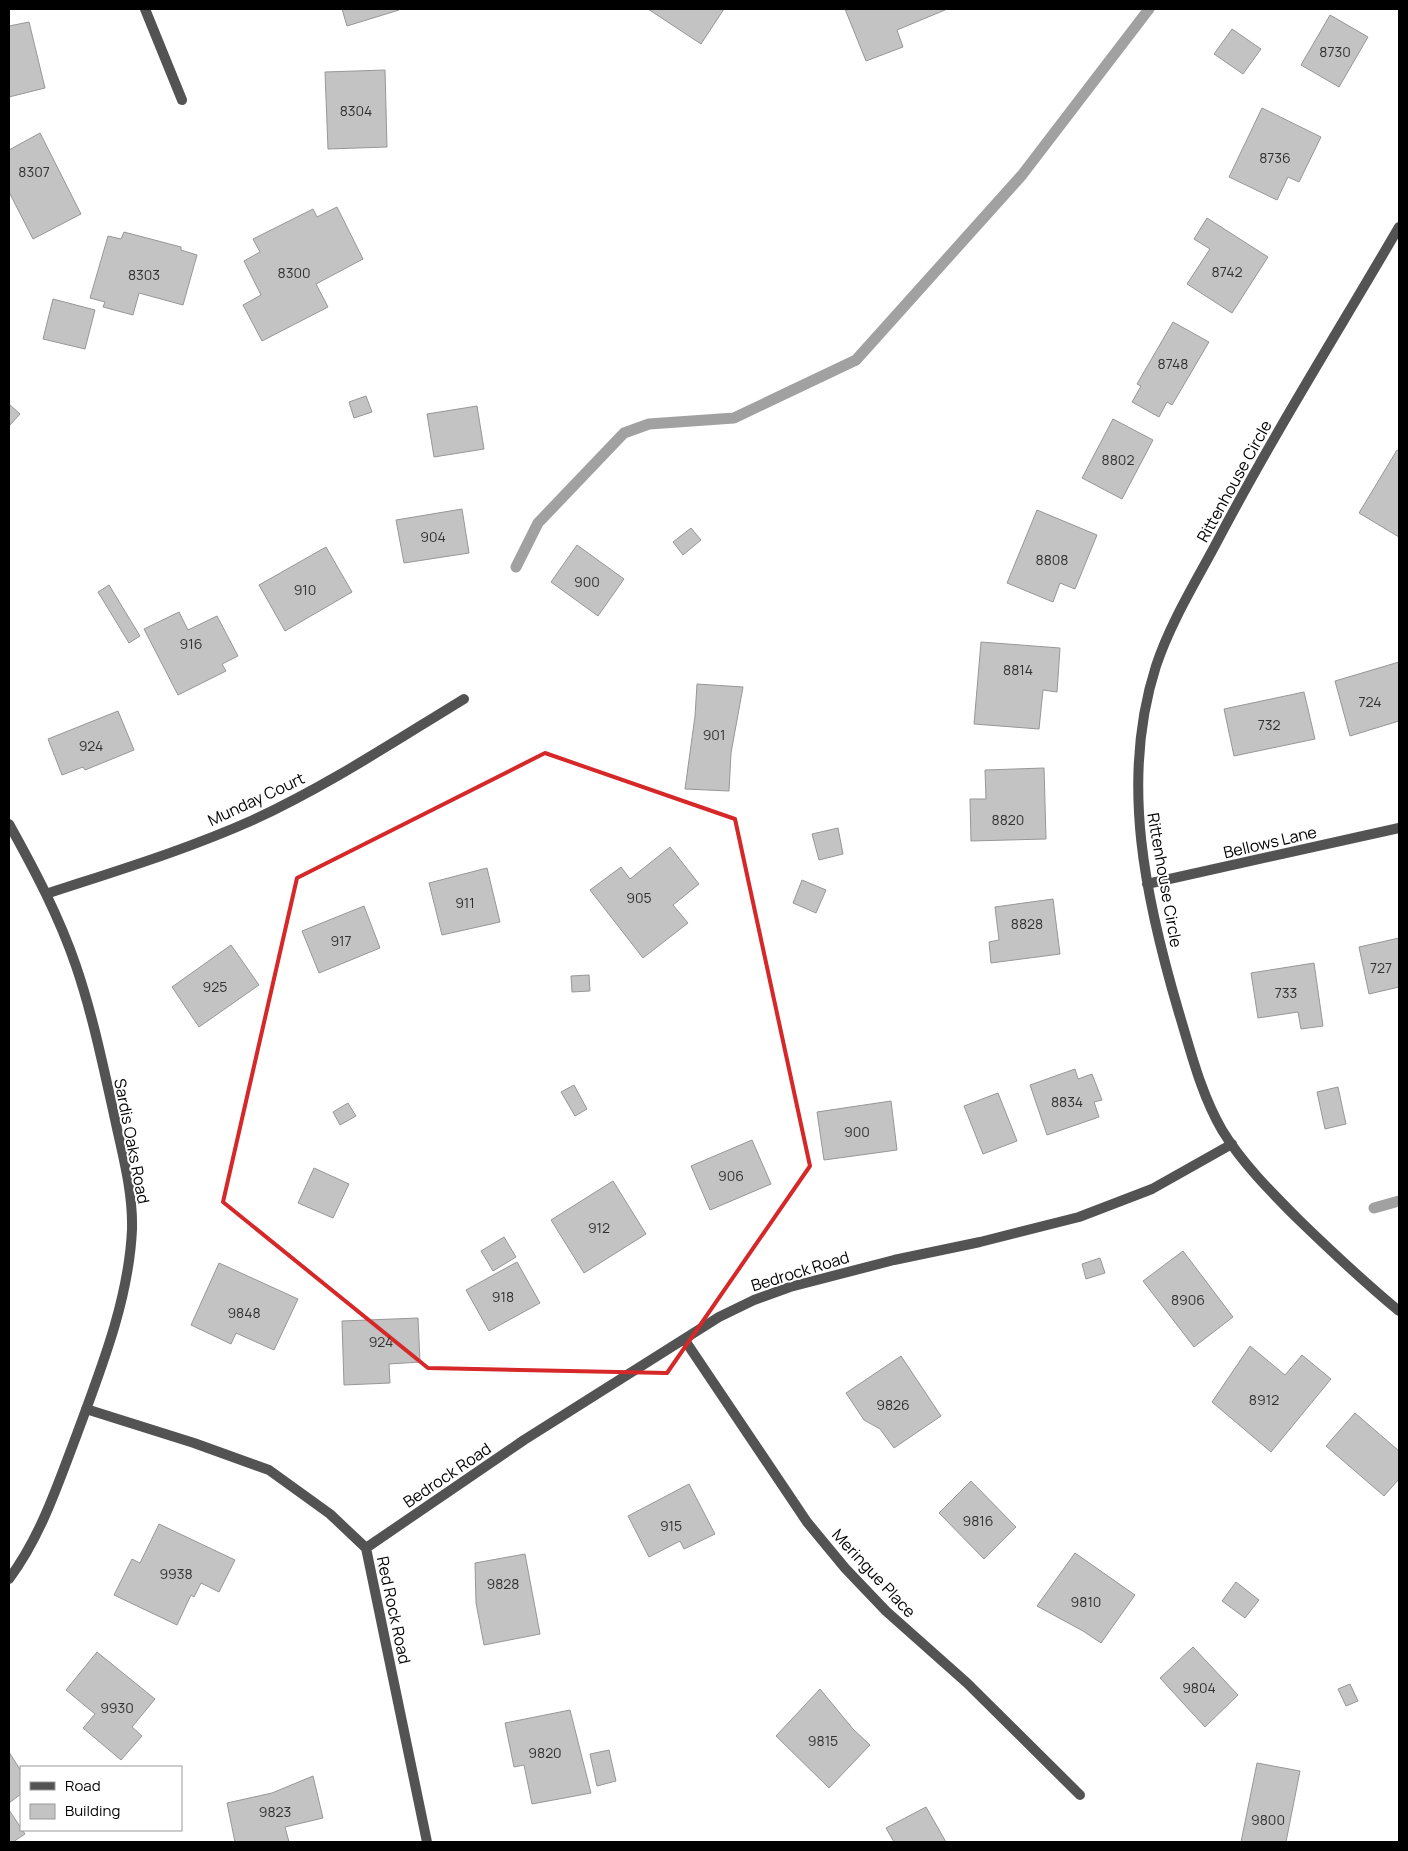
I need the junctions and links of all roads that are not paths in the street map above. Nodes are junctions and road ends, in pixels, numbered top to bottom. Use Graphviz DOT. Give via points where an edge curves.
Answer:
graph roads {
  1 [pos="145,9"];
  2 [pos="182,100"];
  3 [pos="1399,226"];
  4 [pos="464,699"];
  5 [pos="9,824"];
  6 [pos="1399,828"];
  7 [pos="1147,884"];
  8 [pos="46,894"];
  9 [pos="1232,1144"];
  10 [pos="1399,1311"];
  11 [pos="684,1339"];
  12 [pos="86,1409"];
  13 [pos="366,1548"];
  14 [pos="9,1579"];
  15 [pos="1080,1795"];
  16 [pos="427,1842"];
  1 -- 2 [label="street"];
  3 -- 7 [label="street, Rittenhouse Circle" via="1243,494 1172,628 1156,666 1140,740 1137,813"];
  4 -- 8 [label="street, Munday Court" via="317,787 253,820 172,853"];
  5 -- 8 [label="street, Sardis Oaks Road"];
  6 -- 7 [label="street, Bellows Lane"];
  7 -- 9 [label="street, Rittenhouse Circle" via="1163,957 1197,1074 1221,1128"];
  8 -- 12 [label="street, Sardis Oaks Road" via="75,964 92,1020 130,1195 132,1228 128,1270"];
  9 -- 10 [label="street, Rittenhouse Circle" via="1268,1189 1350,1270"];
  9 -- 11 [label="street, Bedrock Road" via="1152,1189 1079,1216 790,1287 728,1313"];
  11 -- 13 [label="street, Bedrock Road" via="524,1440"];
  11 -- 15 [label="street, Meringue Place" via="807,1522 845,1568"];
  12 -- 13 [label="street, Red Rock Road" via="269,1470 330,1514"];
  12 -- 14 [label="street, Sardis Oaks Road" via="43,1524"];
  13 -- 16 [label="street, Red Rock Road"];
}
